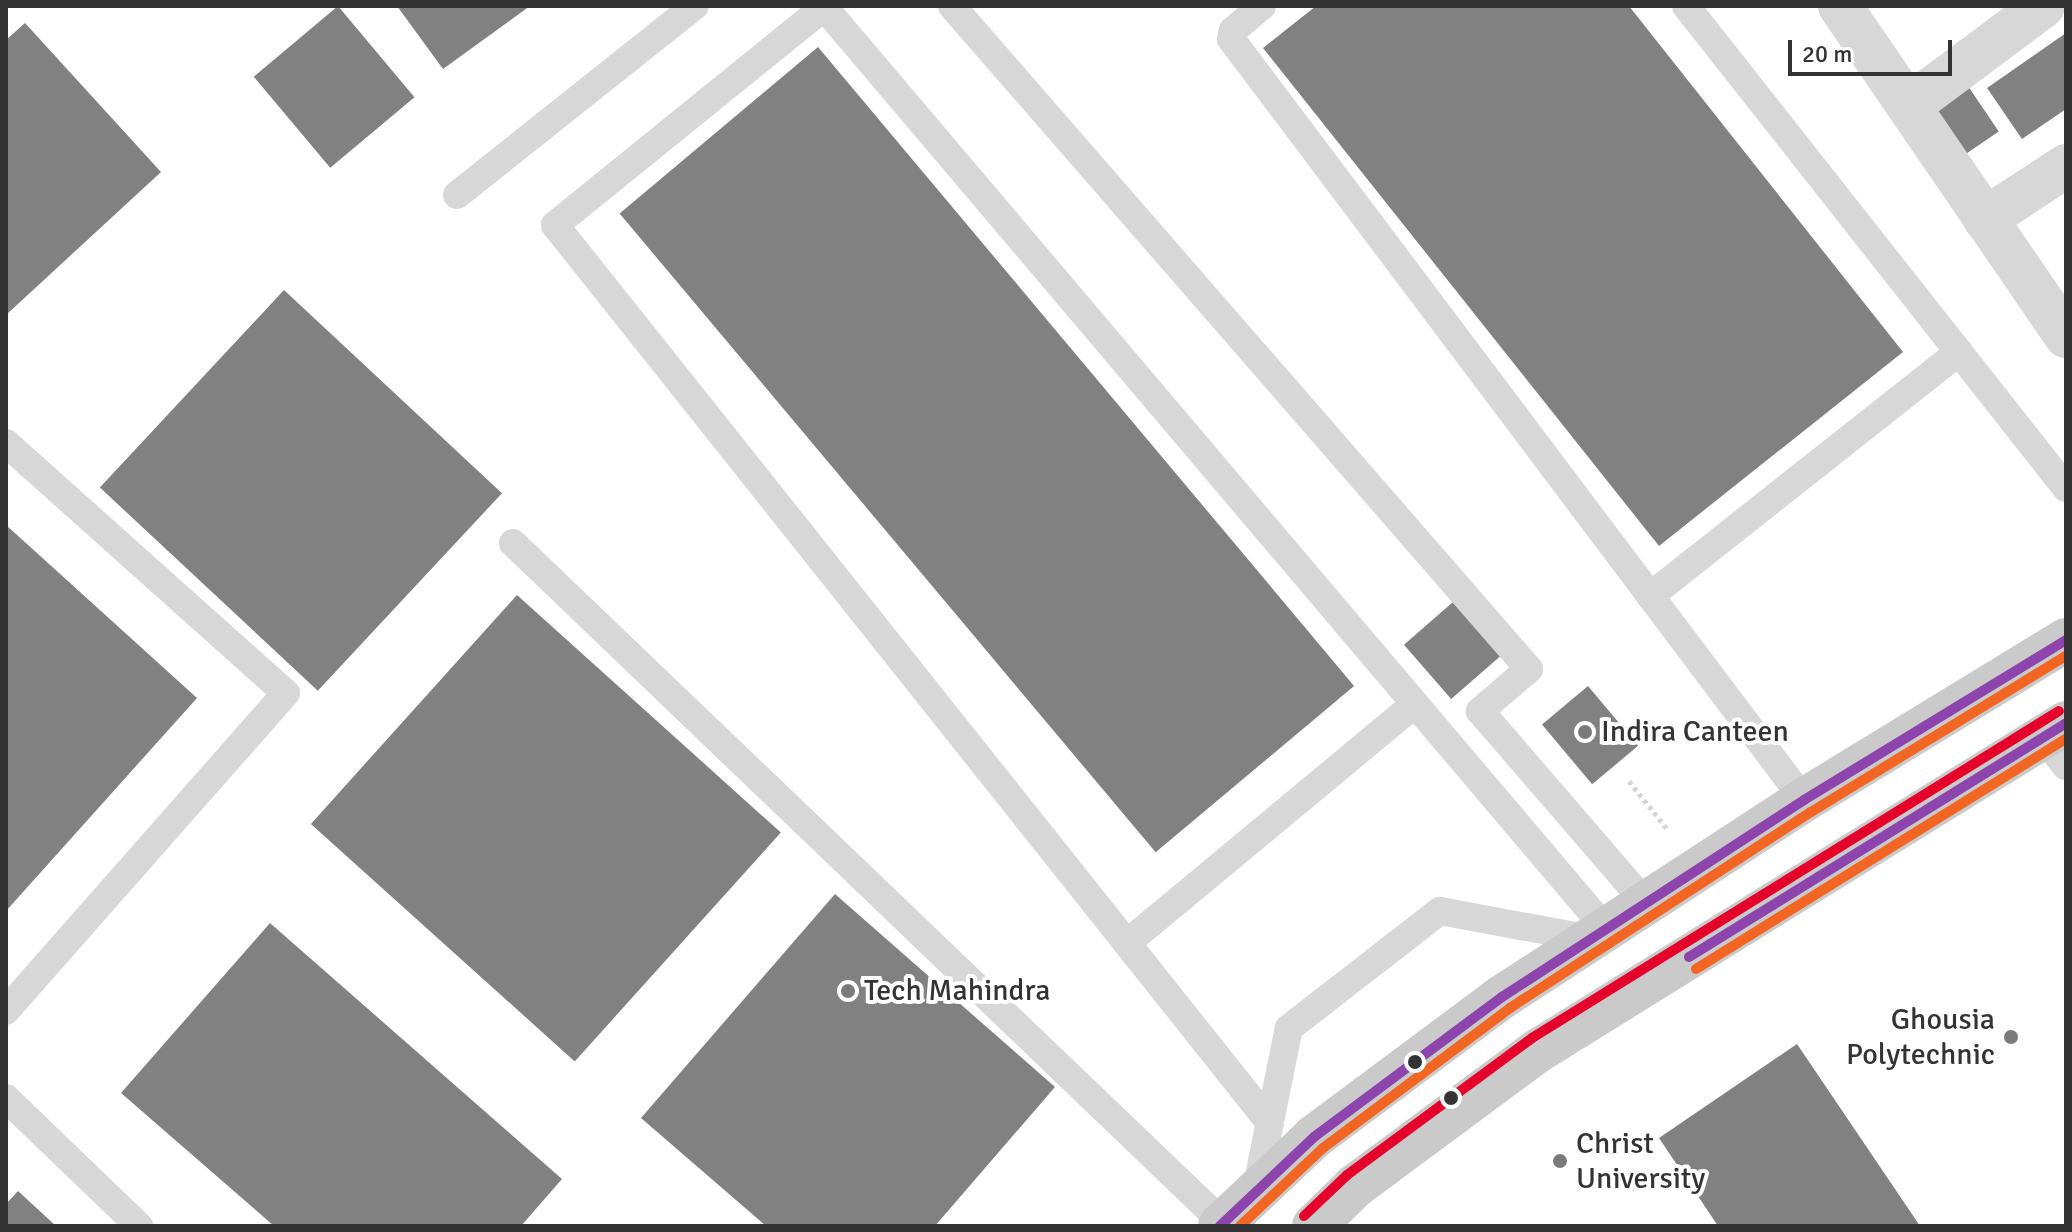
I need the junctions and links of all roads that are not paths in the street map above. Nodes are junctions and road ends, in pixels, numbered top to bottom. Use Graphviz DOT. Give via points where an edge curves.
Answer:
graph roads {
  1 [pos="695,6"];
  2 [pos="952,6"];
  3 [pos="1262,6"];
  4 [pos="1686,6"];
  5 [pos="1840,6"];
  6 [pos="2043,6"];
  7 [pos="1909,106"];
  8 [pos="2066,166"];
  9 [pos="457,195"];
  10 [pos="1985,219"];
  11 [pos="2066,336"];
  12 [pos="1959,352"];
  13 [pos="6,443"];
  14 [pos="2066,488"];
  15 [pos="513,543"];
  16 [pos="1650,596"];
  17 [pos="2066,640"];
  18 [pos="1415,704"];
  19 [pos="2058,742"];
  20 [pos="1804,800"];
  21 [pos="1646,903"];
  22 [pos="1599,934"];
  23 [pos="1127,943"];
  24 [pos="6,1011"];
  25 [pos="6,1098"];
  26 [pos="1270,1123"];
  27 [pos="1256,1192"];
  28 [pos="1221,1225"];
  29 [pos="139,1226"];
  30 [pos="1314,1226"];
  1 -- 9 [label="lane"];
  2 -- 21 [label="lane" via="1529,669 1480,711"];
  3 -- 16 [label="lane" via="1233,30 1231,39"];
  4 -- 12 [label="lane"];
  5 -- 7 [label="street"];
  6 -- 7 [label="street"];
  7 -- 10 [label="street"];
  8 -- 10 [label="street"];
  10 -- 11 [label="street"];
  12 -- 14 [label="lane"];
  12 -- 16 [label="lane"];
  13 -- 24 [label="lane" via="286,693"];
  15 -- 28 [label="lane"];
  16 -- 20 [label="lane"];
  17 -- 20 [label="main road"];
  18 -- 22 [label="lane"];
  18 -- 23 [label="lane"];
  18 -- 23 [label="lane" via="824,7 555,225"];
  19 -- 30 [label="main road" via="1539,1050 1355,1186"];
  20 -- 21 [label="main road"];
  21 -- 22 [label="main road"];
  22 -- 26 [label="lane" via="1440,911 1289,1028"];
  22 -- 27 [label="main road" via="1502,997 1314,1137"];
  23 -- 26 [label="lane"];
  25 -- 29 [label="lane"];
  26 -- 27 [label="lane"];
  27 -- 28 [label="main road"];
}
